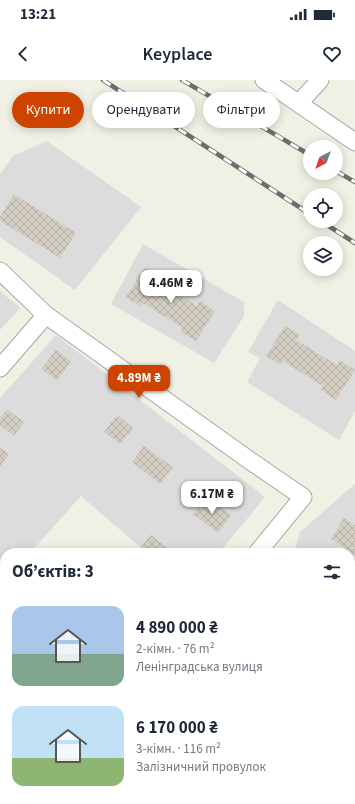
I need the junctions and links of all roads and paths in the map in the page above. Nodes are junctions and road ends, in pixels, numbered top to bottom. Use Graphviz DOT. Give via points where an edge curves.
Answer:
graph roads {
  1 [pos="264,80"];
  2 [pos="320,80"];
  3 [pos="300,104"];
  4 [pos="355,142"];
  5 [pos="0,271"];
  6 [pos="46,315"];
  7 [pos="0,368"];
  8 [pos="263,548"];
  1 -- 3 [label="street"];
  2 -- 3 [label="street"];
  3 -- 4 [label="street"];
  5 -- 6 [label="street"];
  6 -- 7 [label="street"];
  6 -- 8 [label="street" via="304,497"];
}
